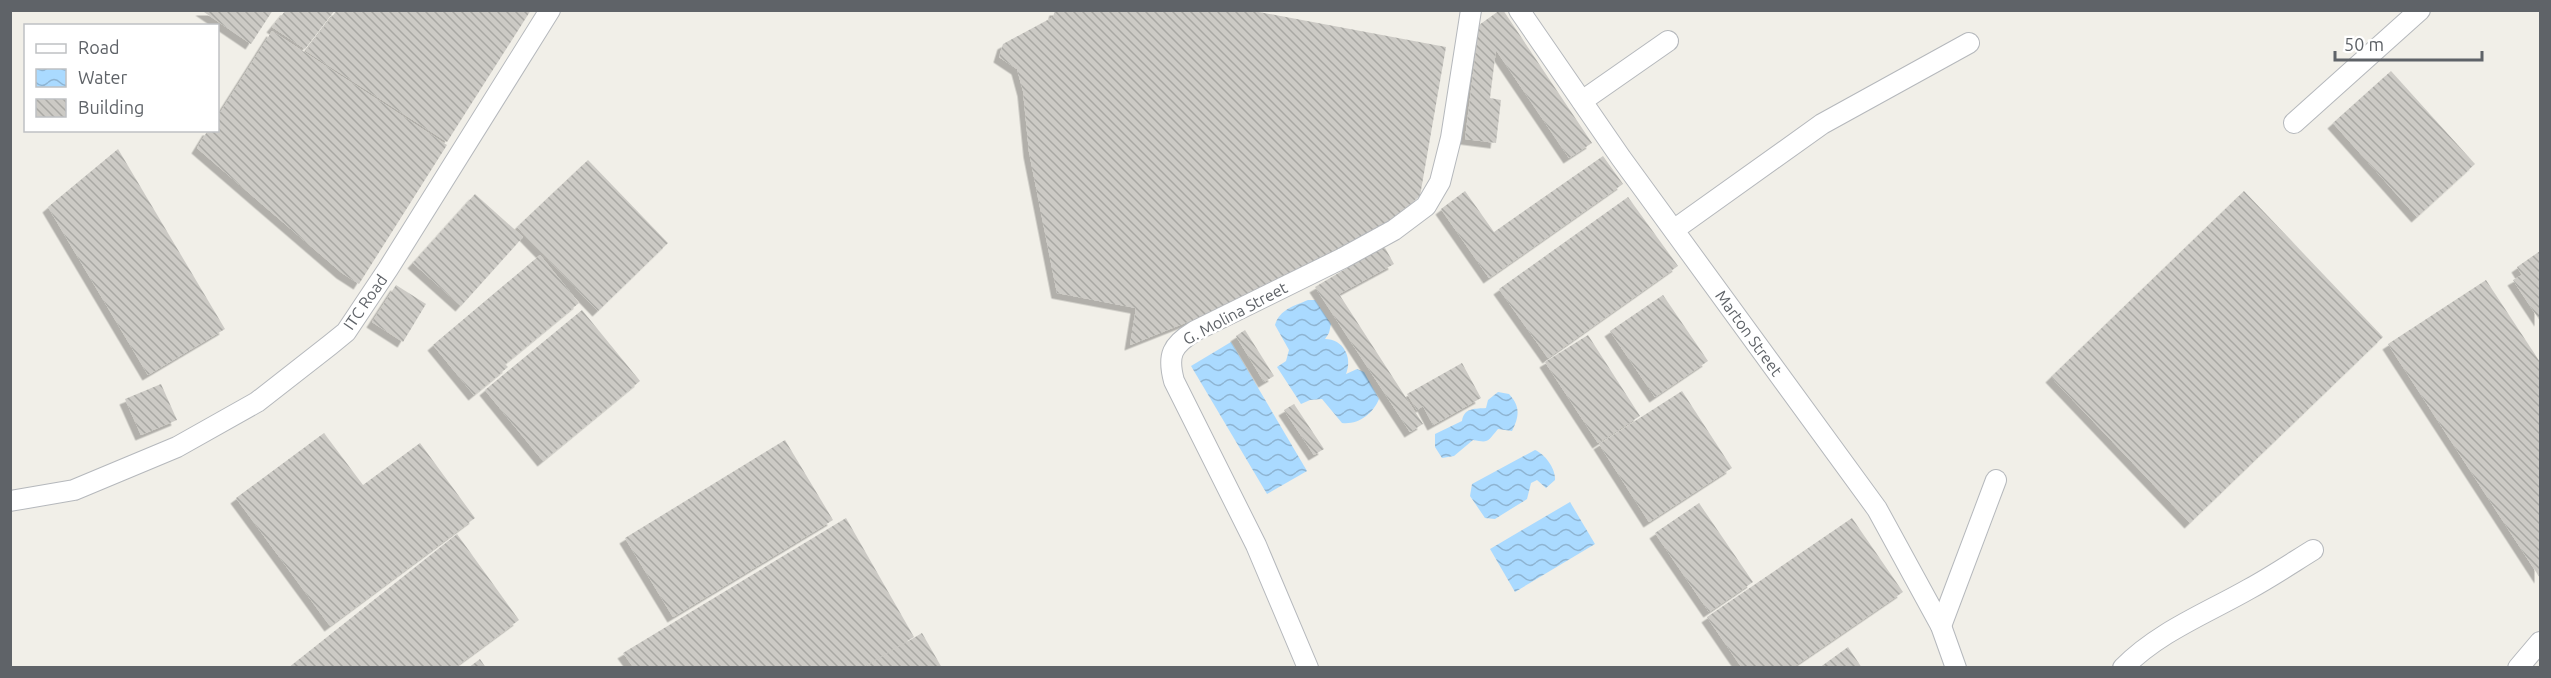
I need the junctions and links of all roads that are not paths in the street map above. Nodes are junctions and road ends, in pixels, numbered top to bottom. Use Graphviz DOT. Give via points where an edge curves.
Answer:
graph roads {
  1 [pos="550,10"];
  2 [pos="1472,10"];
  3 [pos="1519,10"];
  4 [pos="2420,10"];
  5 [pos="1668,41"];
  6 [pos="1969,43"];
  7 [pos="1582,101"];
  8 [pos="2294,123"];
  9 [pos="1675,229"];
  10 [pos="1996,480"];
  11 [pos="10,501"];
  12 [pos="2313,550"];
  13 [pos="1941,626"];
  14 [pos="2541,642"];
  15 [pos="1308,668"];
  16 [pos="1956,668"];
  17 [pos="2124,668"];
  18 [pos="2518,668"];
  1 -- 11 [label="street, ITC Road" via="345,332 256,402 177,447 74,490"];
  2 -- 15 [label="street, G. Molina Street" via="1451,138 1440,182 1425,206 1395,230 1195,331 1172,352 1174,381 1256,545"];
  3 -- 7 [label="street, Marton Street"];
  4 -- 8 [label="street"];
  5 -- 7 [label="street"];
  6 -- 9 [label="street" via="1822,124"];
  7 -- 9 [label="street, Marton Street"];
  9 -- 13 [label="street, Marton Street" via="1877,509"];
  10 -- 13 [label="street"];
  12 -- 17 [label="street" via="2192,619"];
  13 -- 16 [label="street, Marton Street"];
  14 -- 18 [label="street"];
}
